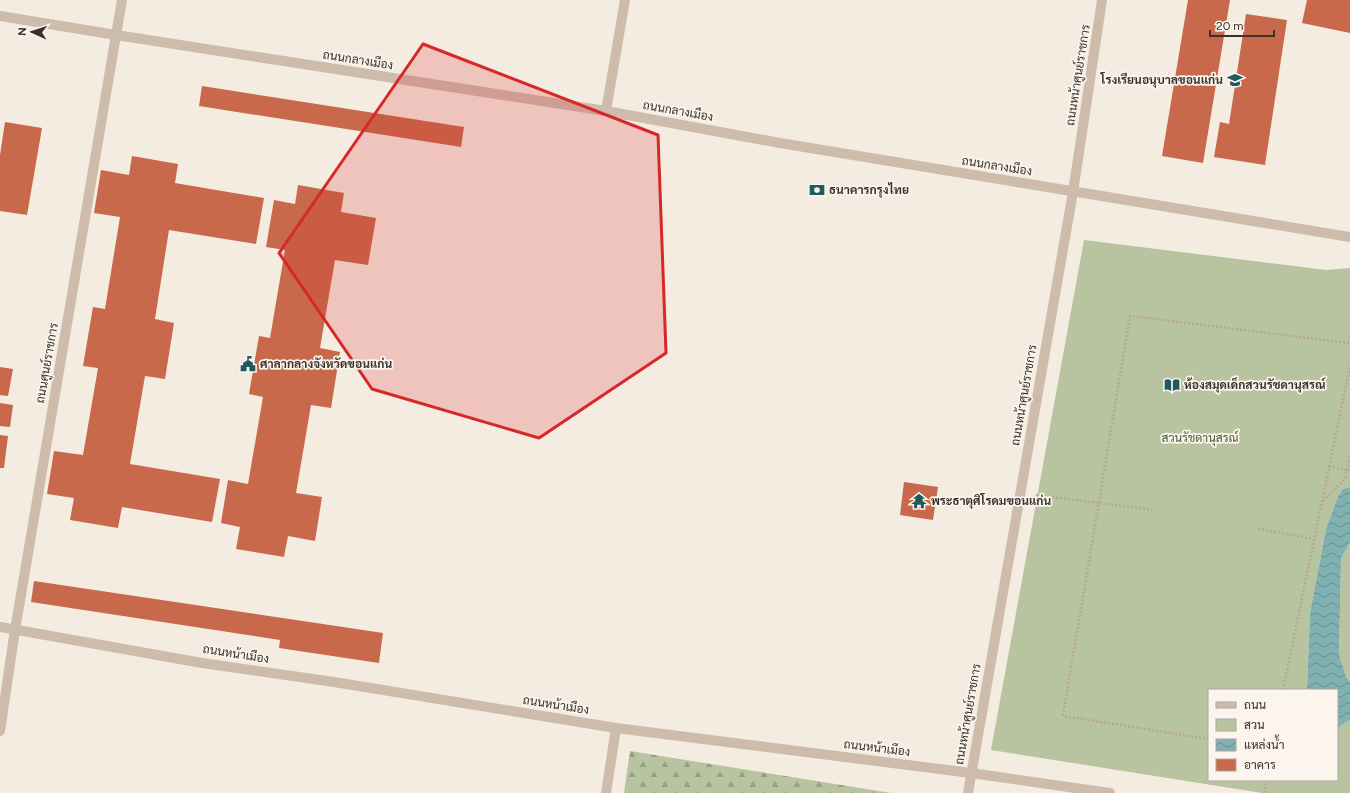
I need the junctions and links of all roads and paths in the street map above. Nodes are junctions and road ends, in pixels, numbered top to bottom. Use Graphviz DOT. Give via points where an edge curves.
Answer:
graph roads {
  1 [pos="122,0"];
  2 [pos="625,0"];
  3 [pos="1102,0"];
  4 [pos="0,16"];
  5 [pos="116,36"];
  6 [pos="606,111"];
  7 [pos="1073,192"];
  8 [pos="1350,237"];
  9 [pos="1350,344"];
  10 [pos="1350,366"];
  11 [pos="1350,455"];
  12 [pos="1329,466"];
  13 [pos="1348,470"];
  14 [pos="1021,492"];
  15 [pos="1322,501"];
  16 [pos="1099,503"];
  17 [pos="1152,510"];
  18 [pos="1258,529"];
  19 [pos="1314,539"];
  20 [pos="0,627"];
  21 [pos="15,630"];
  22 [pos="1283,689"];
  23 [pos="616,728"];
  24 [pos="0,731"];
  25 [pos="1208,739"];
  26 [pos="971,773"];
  27 [pos="1267,781"];
  28 [pos="606,793"];
  29 [pos="968,793"];
  30 [pos="1110,793"];
  31 [pos="1264,793"];
  1 -- 5 [label="street, ถนนศูนย์ราชการ"];
  2 -- 6 [label="street"];
  3 -- 7 [label="street, ถนนหน้าศูนย์ราชการ"];
  4 -- 5 [label="street, ถนนกลางเมือง"];
  5 -- 6 [label="street, ถนนกลางเมือง"];
  5 -- 21 [label="street, ถนนศูนย์ราชการ"];
  6 -- 7 [label="street, ถนนกลางเมือง"];
  7 -- 8 [label="street, ถนนกลางเมือง"];
  7 -- 14 [label="street, ถนนหน้าศูนย์ราชการ"];
  9 -- 16 [label="path" via="1130,316"];
  10 -- 12 [label="path"];
  11 -- 13 [label="path"];
  12 -- 13 [label="path"];
  12 -- 15 [label="path"];
  13 -- 15 [label="path" via="1345,478"];
  14 -- 16 [label="path"];
  14 -- 26 [label="street, ถนนหน้าศูนย์ราชการ"];
  15 -- 19 [label="path"];
  16 -- 17 [label="path"];
  16 -- 25 [label="path" via="1063,716"];
  18 -- 19 [label="path"];
  19 -- 22 [label="path"];
  20 -- 21 [label="street, ถนนหน้าเมือง"];
  21 -- 23 [label="street, ถนนหน้าเมือง" via="202,663"];
  21 -- 24 [label="street, ถนนศูนย์ราชการ"];
  23 -- 26 [label="street, ถนนหน้าเมือง"];
  23 -- 28 [label="street"];
  26 -- 29 [label="street, ถนนหน้าศูนย์ราชการ"];
  26 -- 30 [label="street, ถนนหน้าเมือง"];
  27 -- 31 [label="path"];
}
